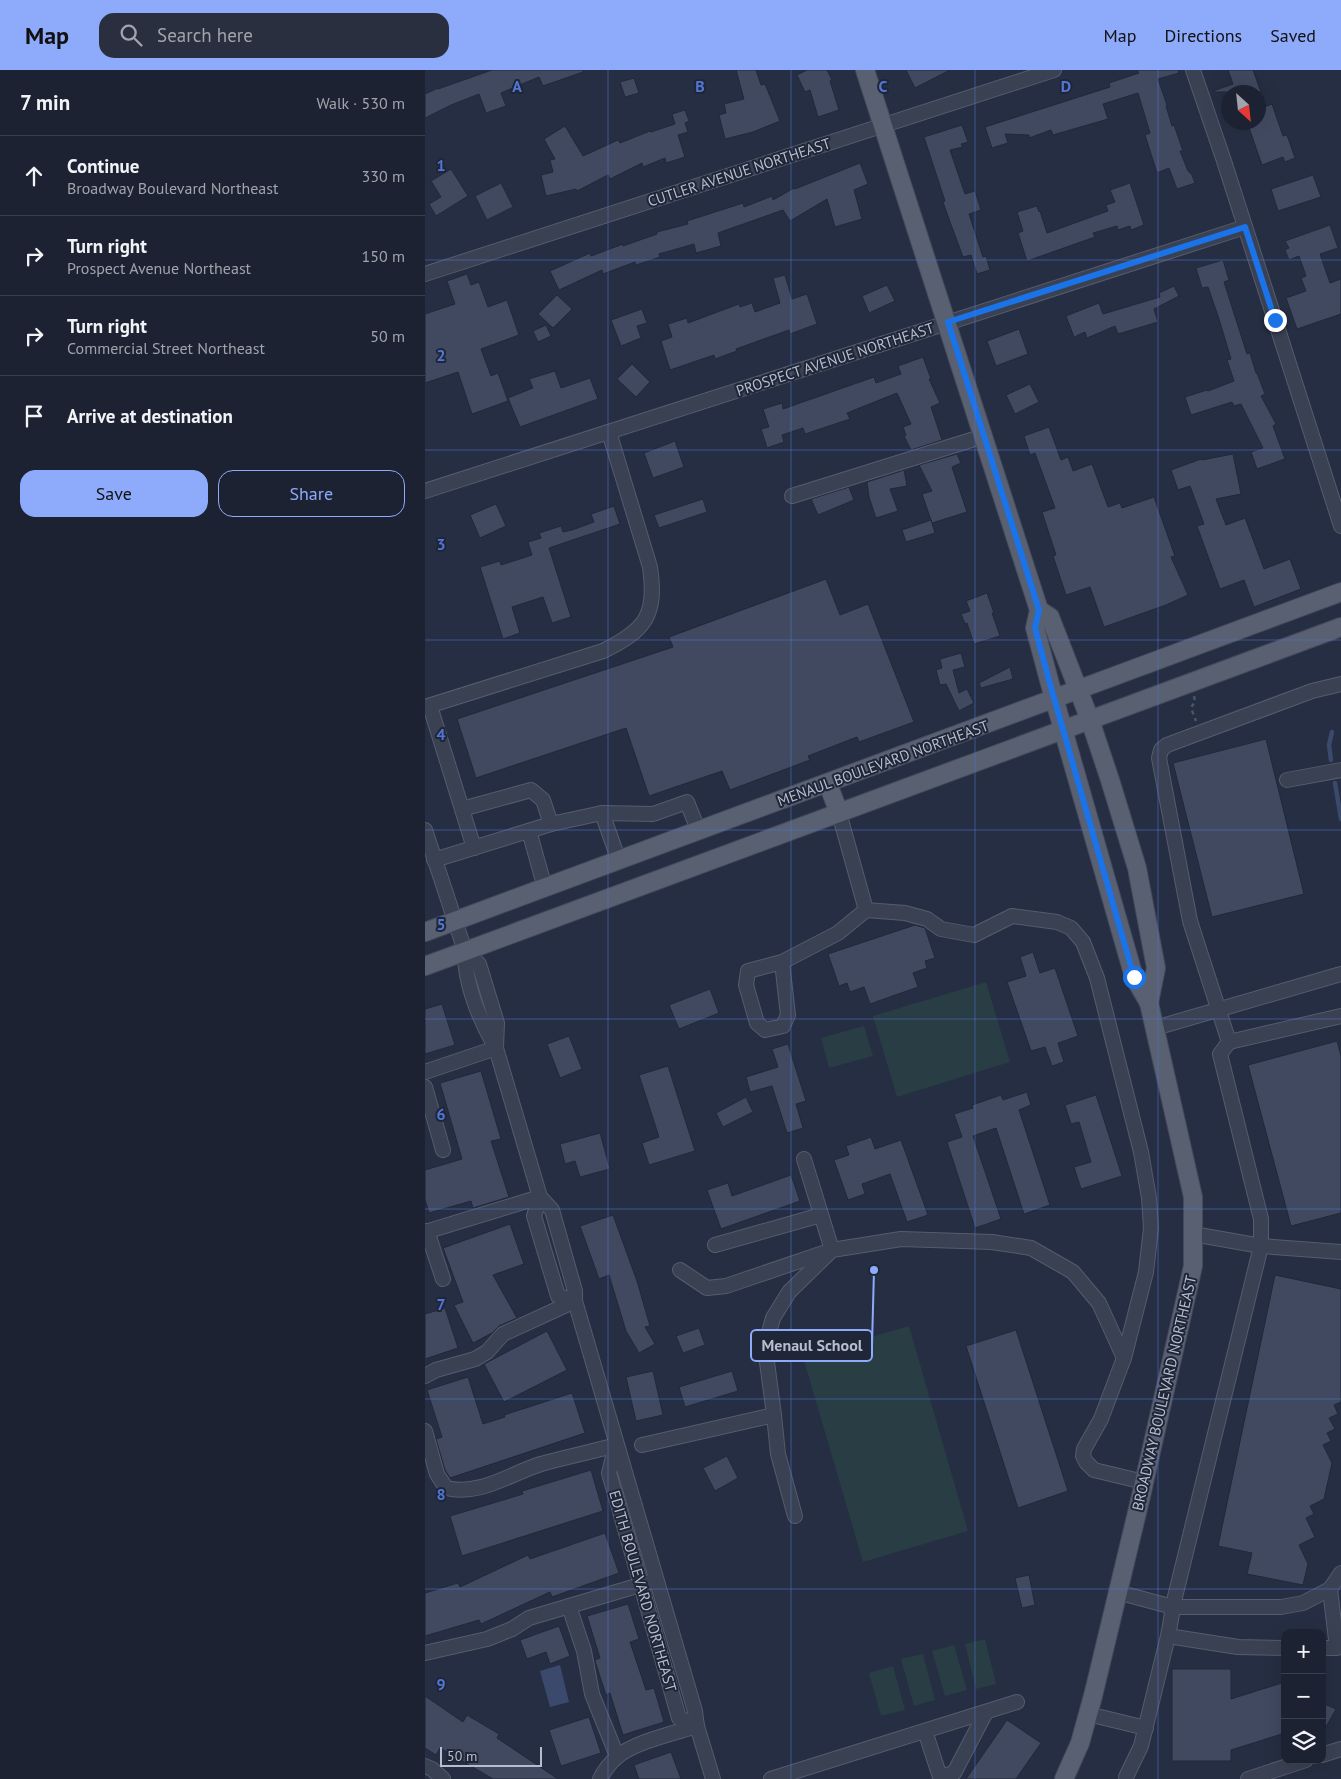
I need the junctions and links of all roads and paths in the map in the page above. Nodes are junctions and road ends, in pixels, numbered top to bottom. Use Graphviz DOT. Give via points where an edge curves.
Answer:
graph roads {
  1 [pos="865,70"];
  2 [pos="1054,70"];
  3 [pos="1193,70"];
  4 [pos="883,125"];
  5 [pos="1245,227"];
  6 [pos="425,274"];
  7 [pos="948,322"];
  8 [pos="609,432"];
  9 [pos="984,436"];
  10 [pos="425,492"];
  11 [pos="792,496"];
  12 [pos="1341,526"];
  13 [pos="1341,592"];
  14 [pos="1039,610"];
  15 [pos="1341,627"];
  16 [pos="1341,684"];
  17 [pos="1078,690"];
  18 [pos="1193,695"];
  19 [pos="1054,700"];
  20 [pos="427,707"];
  21 [pos="1090,720"];
  22 [pos="1197,724"];
  23 [pos="1063,730"];
  24 [pos="1341,770"];
  25 [pos="1287,780"];
  26 [pos="828,784"];
  27 [pos="462,809"];
  28 [pos="602,813"];
  29 [pos="839,813"];
  30 [pos="551,824"];
  31 [pos="425,830"];
  32 [pos="529,831"];
  33 [pos="699,832"];
  34 [pos="474,848"];
  35 [pos="434,860"];
  36 [pos="619,861"];
  37 [pos="545,888"];
  38 [pos="866,910"];
  39 [pos="455,922"];
  40 [pos="425,932"];
  41 [pos="465,951"];
  42 [pos="782,962"];
  43 [pos="425,966"];
  44 [pos="1341,974"];
  45 [pos="1149,1003"];
  46 [pos="493,1009"];
  47 [pos="1219,1010"];
  48 [pos="479,1014"];
  49 [pos="1341,1016"];
  50 [pos="1155,1028"];
  51 [pos="1229,1042"];
  52 [pos="496,1048"];
  53 [pos="425,1072"];
  54 [pos="425,1087"];
  55 [pos="443,1150"];
  56 [pos="804,1159"];
  57 [pos="541,1197"];
  58 [pos="821,1215"];
  59 [pos="426,1231"];
  60 [pos="1193,1234"];
  61 [pos="715,1245"];
  62 [pos="1261,1246"];
  63 [pos="832,1250"];
  64 [pos="1341,1252"];
  65 [pos="680,1270"];
  66 [pos="443,1279"];
  67 [pos="575,1301"];
  68 [pos="1124,1358"];
  69 [pos="425,1376"];
  70 [pos="774,1415"];
  71 [pos="425,1431"];
  72 [pos="616,1445"];
  73 [pos="642,1445"];
  74 [pos="1144,1482"];
  75 [pos="795,1516"];
  76 [pos="1341,1573"];
  77 [pos="656,1580"];
  78 [pos="641,1585"];
  79 [pos="1331,1589"];
  80 [pos="1117,1592"];
  81 [pos="569,1606"];
  82 [pos="1173,1607"];
  83 [pos="1167,1636"];
  84 [pos="1281,1648"];
  85 [pos="1326,1648"];
  86 [pos="425,1653"];
  87 [pos="1017,1702"];
  88 [pos="985,1712"];
  89 [pos="1088,1714"];
  90 [pos="697,1726"];
  91 [pos="1145,1728"];
  92 [pos="925,1731"];
  93 [pos="1341,1749"];
  94 [pos="1326,1754"];
  95 [pos="617,1756"];
  96 [pos="1294,1764"];
  97 [pos="425,1766"];
  98 [pos="790,1776"];
  99 [pos="1126,1777"];
  100 [pos="443,1779"];
  101 [pos="600,1779"];
  102 [pos="713,1779"];
  103 [pos="771,1779"];
  104 [pos="1064,1779"];
  105 [pos="1248,1779"];
  1 -- 4 [label="main road, BROADWAY BOULEVARD NORTHEAST"];
  2 -- 4 [label="street, CUTLER AVENUE NORTHEAST"];
  3 -- 5 [label="street"];
  4 -- 6 [label="street, CUTLER AVENUE NORTHEAST"];
  4 -- 7 [label="main road, BROADWAY BOULEVARD NORTHEAST"];
  5 -- 7 [label="street, PROSPECT AVENUE NORTHEAST"];
  5 -- 12 [label="street"];
  7 -- 8 [label="street, PROSPECT AVENUE NORTHEAST"];
  7 -- 9 [label="main road, BROADWAY BOULEVARD NORTHEAST"];
  8 -- 10 [label="street, PROSPECT AVENUE NORTHEAST"];
  8 -- 20 [label="street" via="650,567 652,600 648,614 627,639 603,651"];
  9 -- 11 [label="street"];
  9 -- 14 [label="main road, BROADWAY BOULEVARD NORTHEAST"];
  13 -- 17 [label="main road, MENAUL BOULEVARD NORTHEAST"];
  14 -- 17 [label="main road, BROADWAY BOULEVARD NORTHEAST" via="1050,617"];
  14 -- 19 [label="main road, BROADWAY BOULEVARD NORTHEAST" via="1035,628"];
  15 -- 21 [label="main road, MENAUL BOULEVARD NORTHEAST"];
  16 -- 47 [label="street" via="1312,691 1161,750 1159,758 1190,921"];
  17 -- 19 [label="main road, MENAUL BOULEVARD NORTHEAST"];
  17 -- 21 [label="main road, BROADWAY BOULEVARD NORTHEAST"];
  18 -- 22 [label="path" via="1195,701 1191,708"];
  19 -- 23 [label="main road, BROADWAY BOULEVARD NORTHEAST"];
  19 -- 26 [label="main road, MENAUL BOULEVARD NORTHEAST"];
  20 -- 27 [label="street"];
  21 -- 23 [label="main road, MENAUL BOULEVARD NORTHEAST"];
  21 -- 45 [label="main road, BROADWAY BOULEVARD NORTHEAST" via="1137,868 1156,968"];
  23 -- 29 [label="main road, MENAUL BOULEVARD NORTHEAST"];
  23 -- 45 [label="main road, BROADWAY BOULEVARD NORTHEAST" via="1134,977"];
  24 -- 25 [label="street"];
  26 -- 29 [label="main road"];
  26 -- 33 [label="main road, MENAUL BOULEVARD NORTHEAST"];
  27 -- 30 [label="street" via="531,790 543,800"];
  27 -- 34 [label="street"];
  28 -- 30 [label="street"];
  28 -- 33 [label="street" via="653,814 687,802"];
  28 -- 36 [label="street"];
  29 -- 38 [label="street"];
  29 -- 41 [label="main road, MENAUL BOULEVARD NORTHEAST"];
  30 -- 32 [label="street"];
  31 -- 35 [label="street, EDITH BOULEVARD NORTHEAST"];
  32 -- 34 [label="street"];
  32 -- 37 [label="street"];
  33 -- 36 [label="main road, MENAUL BOULEVARD NORTHEAST"];
  34 -- 35 [label="street"];
  35 -- 39 [label="street, EDITH BOULEVARD NORTHEAST"];
  36 -- 37 [label="main road, MENAUL BOULEVARD NORTHEAST"];
  37 -- 39 [label="main road, MENAUL BOULEVARD NORTHEAST"];
  38 -- 42 [label="street" via="837,933"];
  38 -- 68 [label="street" via="905,913 927,919 941,929 974,935 1012,916 1057,922 1071,928 1083,942 1097,978 1141,1152 1149,1198 1151,1228 1146,1272"];
  39 -- 40 [label="main road, MENAUL BOULEVARD NORTHEAST"];
  39 -- 41 [label="street, EDITH BOULEVARD NORTHEAST"];
  41 -- 43 [label="main road, MENAUL BOULEVARD NORTHEAST"];
  41 -- 46 [label="street, EDITH BOULEVARD NORTHEAST" via="479,964"];
  41 -- 48 [label="street, EDITH BOULEVARD NORTHEAST" via="465,967"];
  42 -- 42 [label="street" via="748,971 745,985 757,1023 765,1030 783,1026 788,1015"];
  44 -- 47 [label="street"];
  45 -- 50 [label="main road, BROADWAY BOULEVARD NORTHEAST"];
  46 -- 48 [label="street"];
  46 -- 52 [label="street, EDITH BOULEVARD NORTHEAST" via="497,1023"];
  47 -- 50 [label="street"];
  47 -- 51 [label="street"];
  48 -- 52 [label="street, EDITH BOULEVARD NORTHEAST"];
  49 -- 51 [label="street"];
  50 -- 60 [label="main road, BROADWAY BOULEVARD NORTHEAST" via="1193,1197"];
  51 -- 62 [label="street" via="1220,1054 1261,1220"];
  52 -- 53 [label="street"];
  52 -- 57 [label="street, EDITH BOULEVARD NORTHEAST"];
  54 -- 55 [label="street"];
  56 -- 58 [label="street"];
  57 -- 59 [label="street"];
  57 -- 67 [label="street, EDITH BOULEVARD NORTHEAST" via="552,1210"];
  57 -- 67 [label="street" via="534,1216 558,1296"];
  58 -- 61 [label="street"];
  58 -- 63 [label="street"];
  59 -- 66 [label="street"];
  60 -- 62 [label="street"];
  60 -- 74 [label="main road, BROADWAY BOULEVARD NORTHEAST" via="1193,1266"];
  62 -- 64 [label="street"];
  62 -- 82 [label="street"];
  63 -- 65 [label="street" via="726,1286 707,1288"];
  63 -- 68 [label="street" via="901,1239 992,1242 1031,1248 1073,1272 1099,1303"];
  63 -- 70 [label="street" via="789,1292 773,1318 765,1347"];
  67 -- 69 [label="street" via="503,1334 487,1352 475,1359"];
  67 -- 72 [label="street, EDITH BOULEVARD NORTHEAST"];
  68 -- 74 [label="street" via="1083,1456 1094,1470"];
  70 -- 73 [label="street"];
  70 -- 75 [label="street" via="778,1454"];
  71 -- 72 [label="street" via="437,1474 446,1488 459,1491 503,1481 523,1470"];
  72 -- 77 [label="street, EDITH BOULEVARD NORTHEAST"];
  72 -- 78 [label="street, EDITH BOULEVARD NORTHEAST" via="609,1473"];
  74 -- 80 [label="main road, BROADWAY BOULEVARD NORTHEAST"];
  76 -- 79 [label="street"];
  77 -- 78 [label="street"];
  77 -- 90 [label="street, EDITH BOULEVARD NORTHEAST"];
  78 -- 81 [label="street"];
  78 -- 90 [label="street, EDITH BOULEVARD NORTHEAST" via="679,1718"];
  79 -- 82 [label="street" via="1303,1603 1281,1607"];
  79 -- 85 [label="street" via="1337,1648"];
  80 -- 82 [label="street"];
  80 -- 89 [label="main road, BROADWAY BOULEVARD NORTHEAST"];
  81 -- 86 [label="street" via="529,1618 487,1639"];
  81 -- 95 [label="street" via="584,1650 592,1694"];
  82 -- 83 [label="street"];
  83 -- 84 [label="street" via="1238,1647"];
  83 -- 91 [label="street"];
  87 -- 88 [label="street"];
  88 -- 92 [label="street"];
  88 -- 92 [label="street" via="954,1773 940,1778"];
  89 -- 91 [label="street"];
  89 -- 104 [label="main road, BROADWAY BOULEVARD NORTHEAST" via="1080,1743"];
  90 -- 95 [label="street" via="648,1741"];
  90 -- 102 [label="street, EDITH BOULEVARD NORTHEAST"];
  91 -- 99 [label="street" via="1141,1746"];
  92 -- 98 [label="street"];
  93 -- 94 [label="street"];
  95 -- 101 [label="street"];
  96 -- 105 [label="street"];
  97 -- 100 [label="street"];
  98 -- 103 [label="street"];
}
